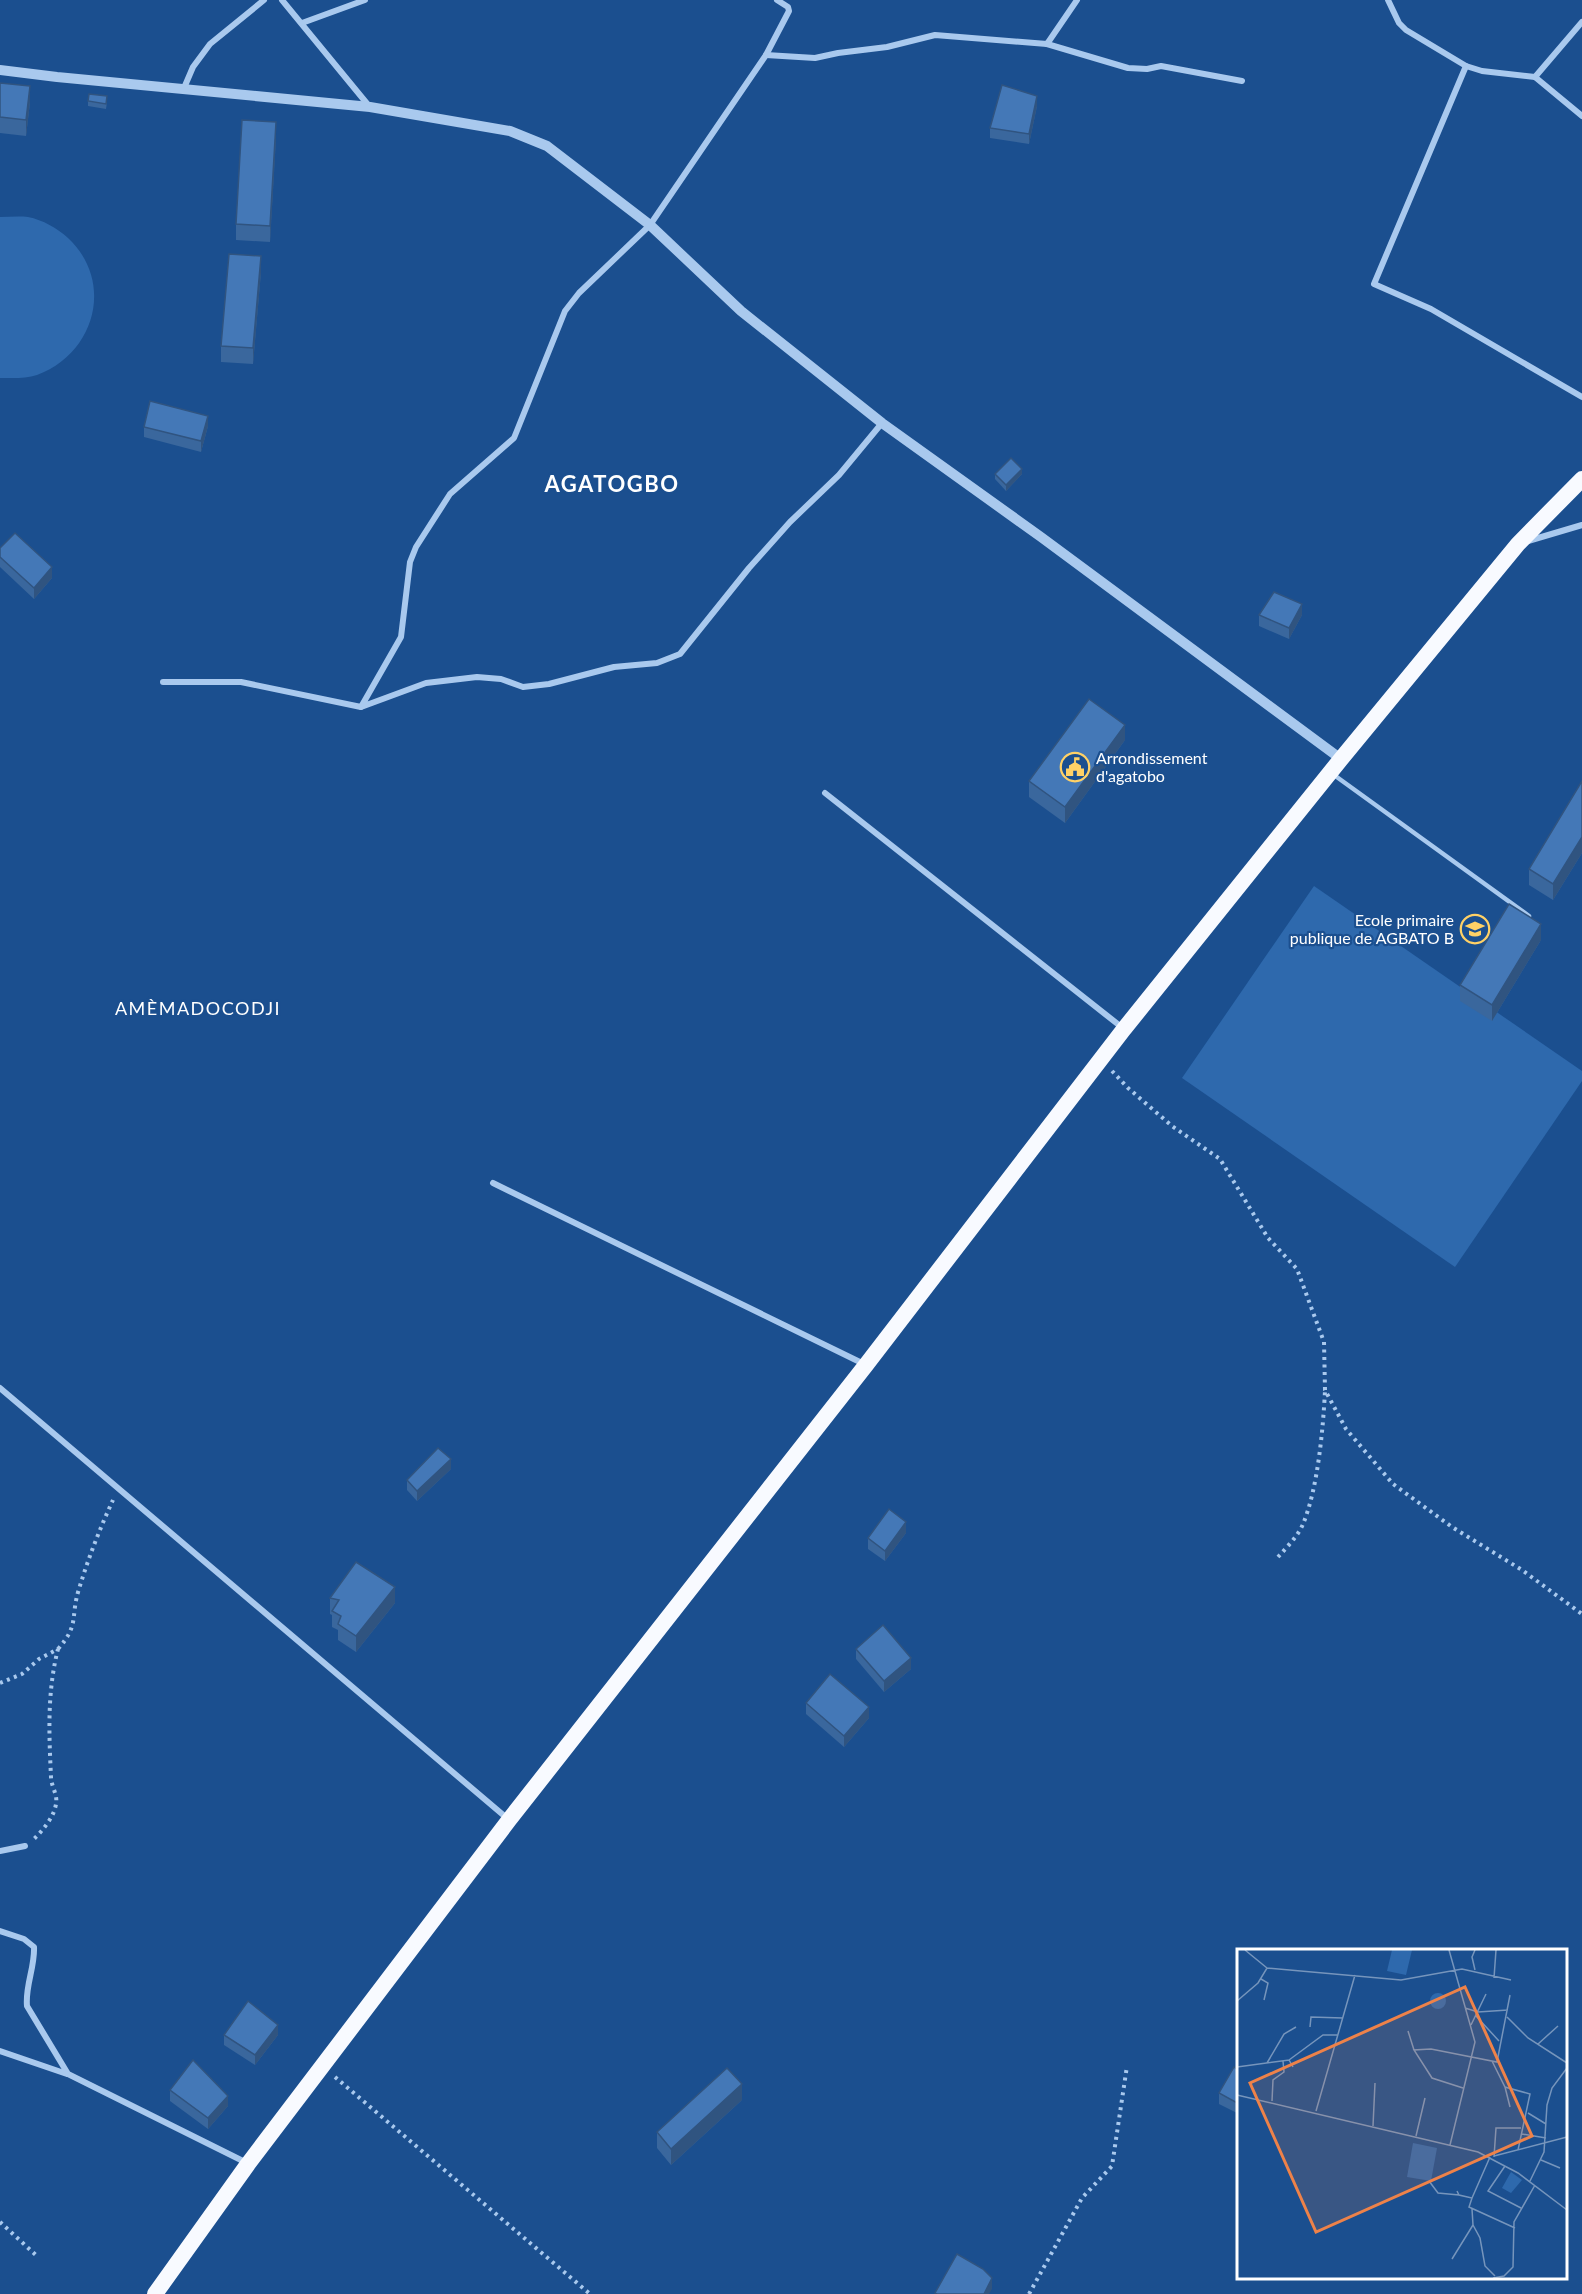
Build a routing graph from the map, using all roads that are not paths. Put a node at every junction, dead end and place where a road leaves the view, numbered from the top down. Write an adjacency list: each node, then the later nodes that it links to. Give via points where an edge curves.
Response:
1 (264, 0): 15 (street, via 210,44)
2 (282, 0): 8 (street)
3 (365, 0): 8 (street)
4 (777, 0): 10 (street, via 789,11)
5 (1077, 0): 9 (street)
6 (1388, 0): 11 (street, via 1406,30)
7 (1582, 22): 13 (street)
8 (302, 23): 16 (street)
9 (1047, 44): 10 (street, via 935,35 886,48 815,58); 14 (street, via 1128,68 1161,66)
10 (766, 55): 18 (street)
11 (1466, 66): 13 (street); 19 (street, via 1374,284 1431,309)
12 (0, 70): 15 (street)
13 (1534, 77): 17 (street)
14 (1242, 81)
15 (184, 88): 16 (street)
16 (370, 107): 18 (street, via 523,135 547,146)
17 (1582, 116)
18 (650, 225): 20 (street, via 741,310); 25 (street, via 565,311 514,438 450,494 416,547 410,562 401,637)
19 (1582, 397)
20 (882, 423): 25 (street, via 839,475 749,568 680,654 657,663 614,667 541,685 523,687 501,679 477,677 426,684); 26 (street)
21 (1582, 479): 23 (highway)
22 (1582, 525): 23 (street)
23 (1518, 544): 26 (highway)
24 (163, 682): 25 (street, via 248,682)
25 (361, 706)
26 (1341, 759): 27 (highway)
27 (1331, 773): 29 (lane); 30 (highway)
28 (825, 793): 30 (street)
29 (1529, 916)
30 (1124, 1029): 32 (highway)
31 (493, 1183): 32 (street)
32 (866, 1365): 34 (highway)
33 (0, 1388): 34 (street)
34 (509, 1820): 40 (highway)
35 (25, 1846): 36 (street)
36 (0, 1851)
37 (0, 1930): 39 (street, via 34,1947 27,2006)
38 (0, 2051): 39 (street)
39 (68, 2074): 40 (street)
40 (248, 2164): 41 (highway)
41 (155, 2294)

